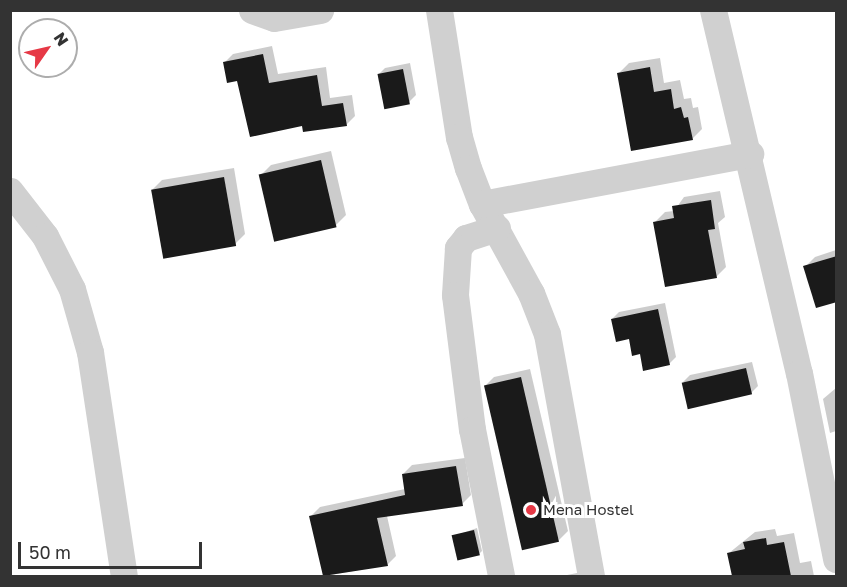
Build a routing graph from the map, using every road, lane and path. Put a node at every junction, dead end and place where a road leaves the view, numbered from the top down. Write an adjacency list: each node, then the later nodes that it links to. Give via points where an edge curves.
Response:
1 (252, 10): 2 (street, via 274,18)
2 (320, 10)
3 (439, 10): 7 (street, via 459,137)
4 (713, 10): 5 (street)
5 (750, 154): 7 (street); 9 (street)
6 (10, 191): 10 (street, via 45,236 72,289 90,352)
7 (482, 204): 8 (street)
8 (497, 228): 11 (street, via 466,238 458,248 455,295 472,429); 12 (street, via 531,293 547,334)
9 (837, 559)
10 (124, 576)
11 (501, 576)
12 (591, 576)

